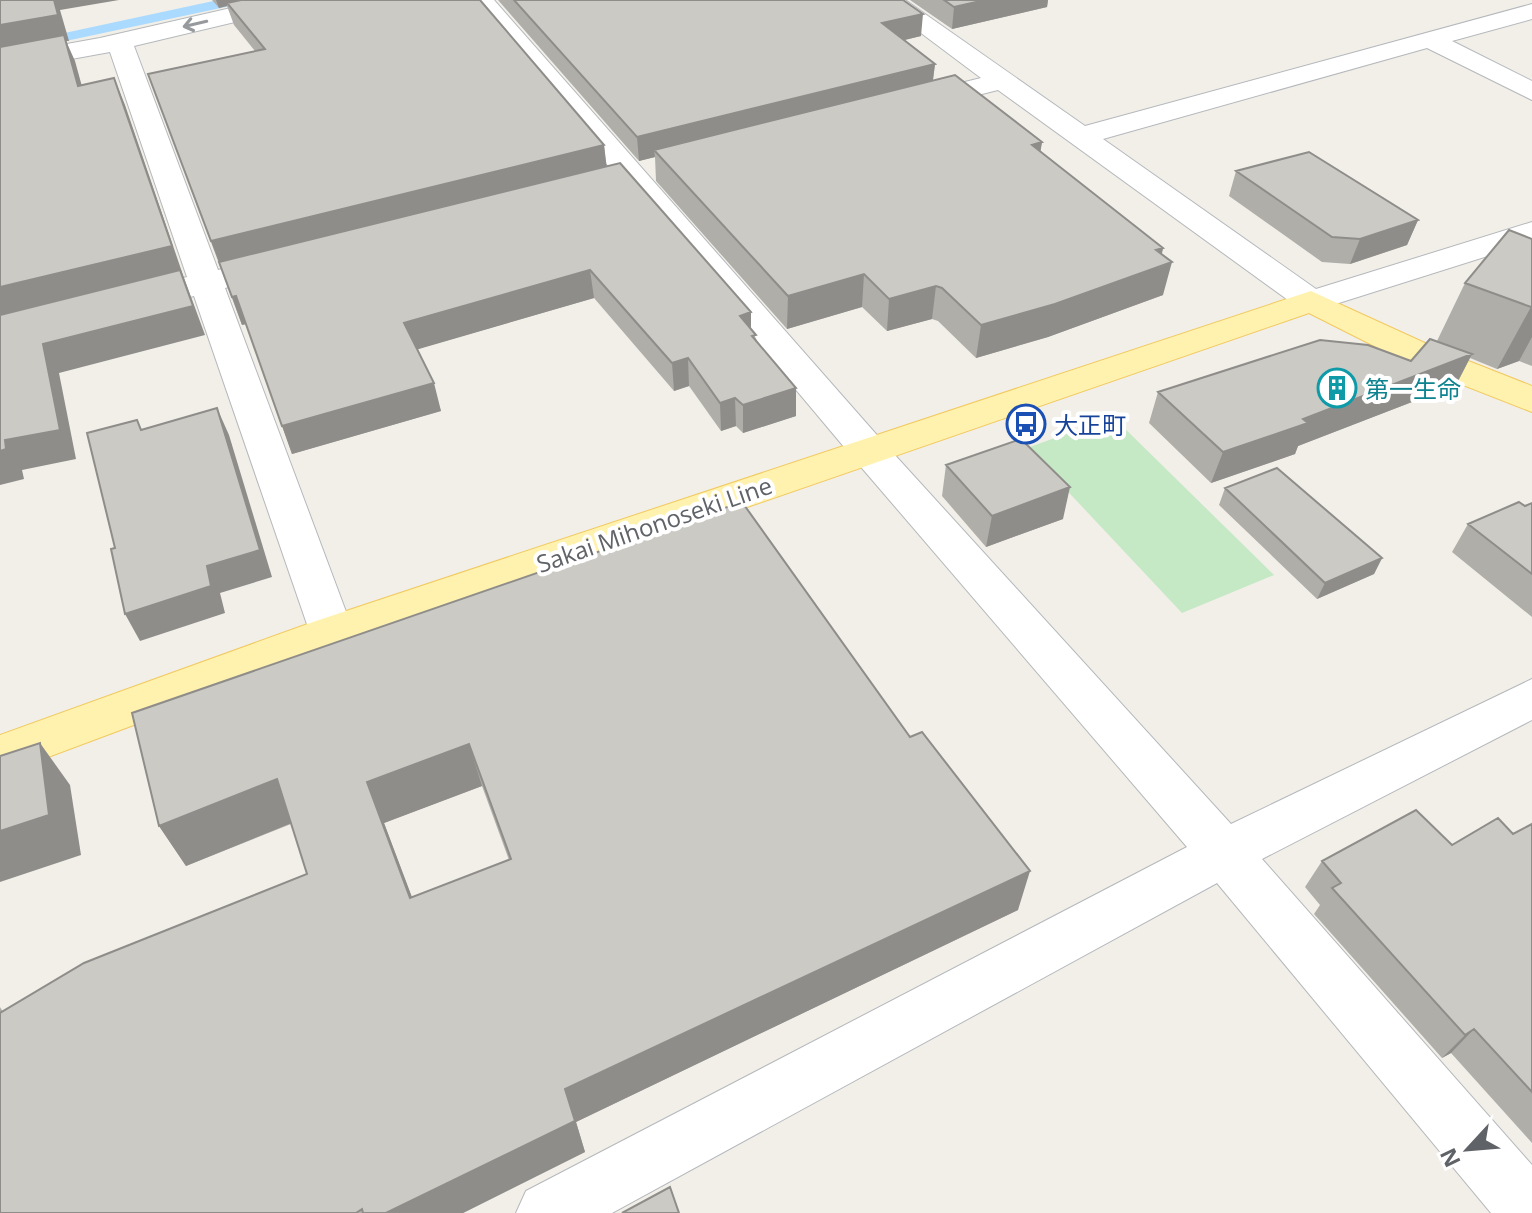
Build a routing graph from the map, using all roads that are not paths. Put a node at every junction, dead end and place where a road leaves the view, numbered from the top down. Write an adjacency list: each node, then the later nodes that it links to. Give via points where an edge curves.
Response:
1 (298, 0): 7 (street, one-way to 7)
2 (481, 0): 20 (street)
3 (891, 0): 10 (street)
4 (1532, 11): 6 (street)
5 (53, 27): 8 (street)
6 (1428, 39): 11 (street); 13 (street)
7 (119, 41): 8 (street); 16 (street)
8 (61, 53): 9 (street)
9 (0, 64)
10 (1003, 81): 12 (street); 13 (street)
11 (1532, 92)
12 (880, 112)
13 (1083, 136): 17 (street)
14 (1532, 232): 17 (street)
15 (313, 256): 16 (street)
16 (206, 283): 18 (street); 21 (street)
17 (1311, 301): 19 (main road, via 1425,357); 20 (main road, Sakai Mihonoseki Line)
18 (103, 308)
19 (1532, 400)
20 (869, 451): 21 (main road, Sakai Mihonoseki Line); 24 (street)
21 (332, 633): 23 (main road, Sakai Mihonoseki Line)
22 (1532, 698): 24 (street)
23 (0, 755)
24 (1224, 853): 25 (street); 26 (street)
25 (548, 1213)
26 (1532, 1213)

